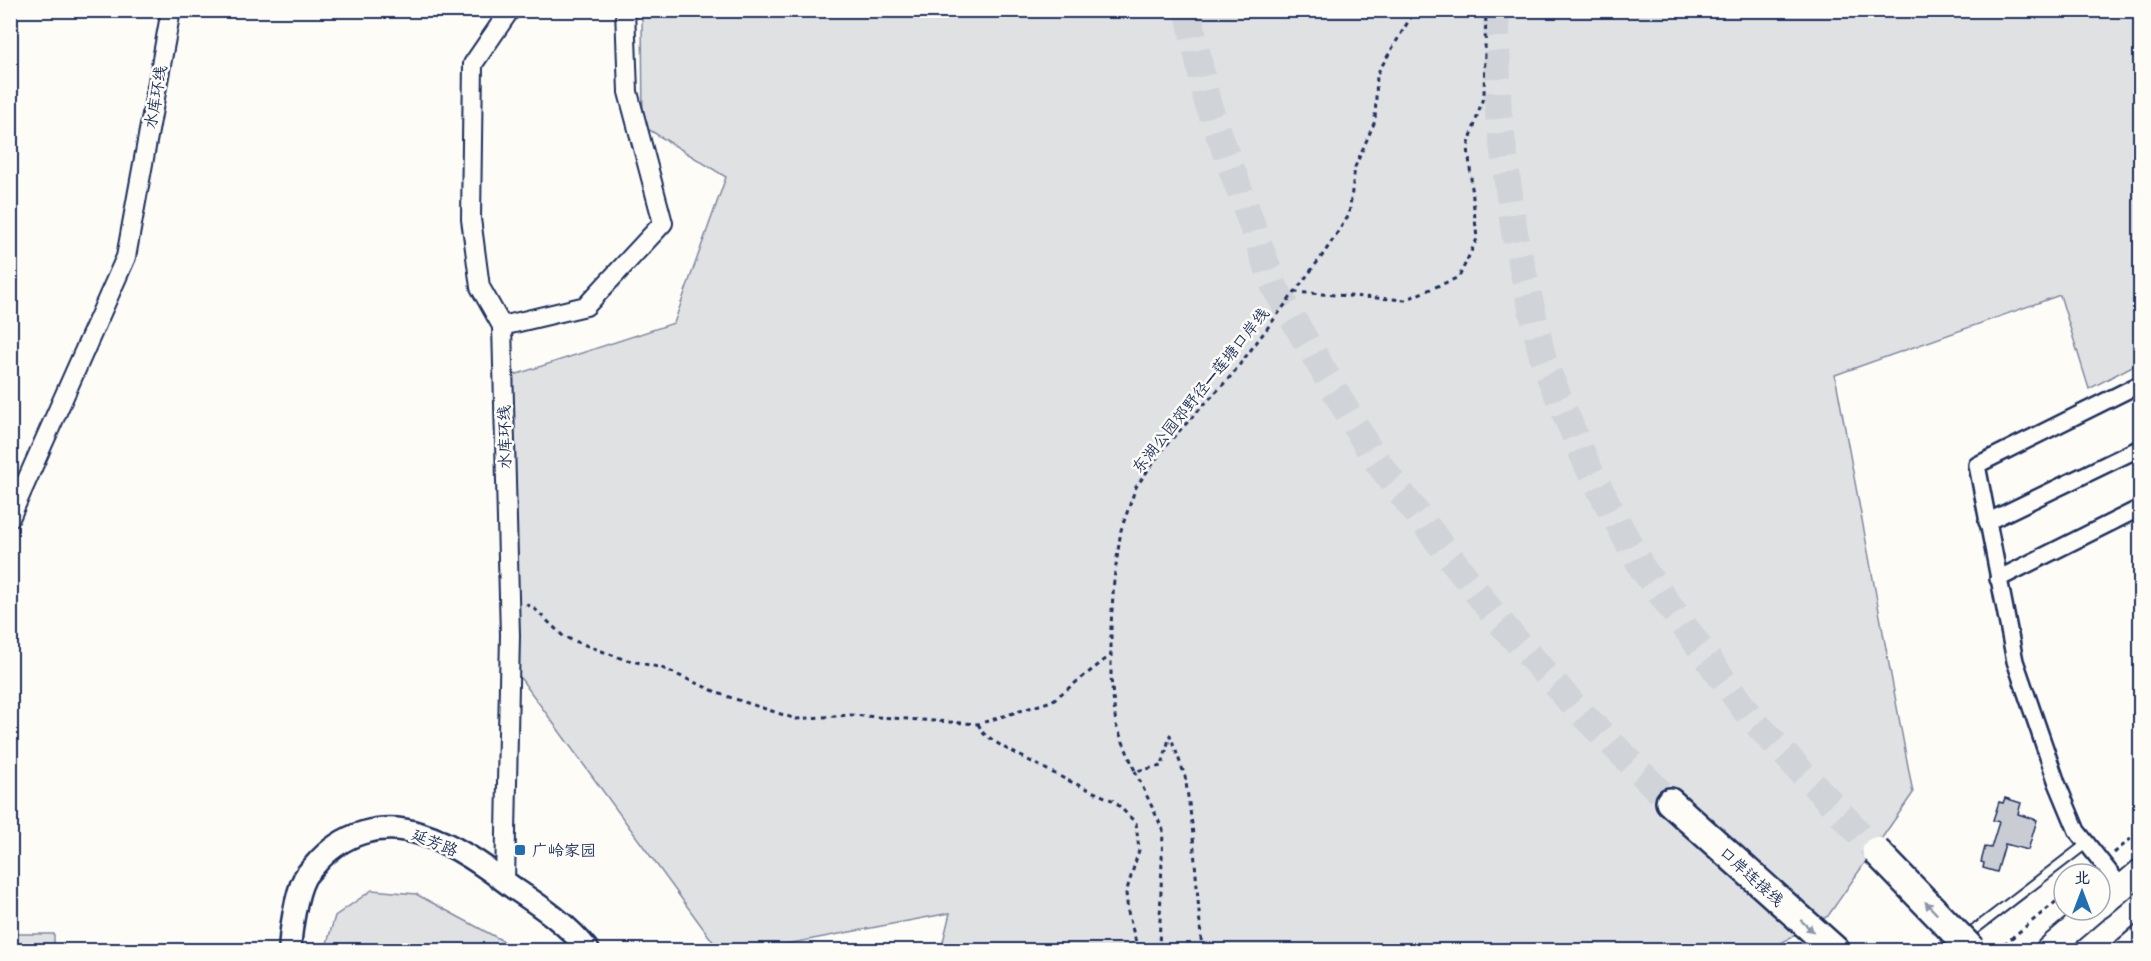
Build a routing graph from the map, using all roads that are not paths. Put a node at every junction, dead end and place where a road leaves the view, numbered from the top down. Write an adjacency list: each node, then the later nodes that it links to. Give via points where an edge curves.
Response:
1 (171, 10): 8 (street, 水库环线, via 126,257)
2 (510, 10): 4 (street, 水库环线, via 473,64 471,219 480,287)
3 (625, 10): 4 (street, via 628,92 663,223 586,306)
4 (502, 326): 15 (street, 水库环线, via 508,595)
5 (2140, 384): 9 (street, via 1977,465)
6 (2140, 448): 9 (street)
7 (2140, 508): 10 (street)
8 (10, 518)
9 (1987, 522): 10 (street)
10 (1998, 579): 12 (street, via 2015,661 2057,783)
11 (1670, 802): 22 (highway, 口岸连接线, one-way to 22)
12 (2086, 844): 16 (street); 23 (lane)
13 (1876, 851): 24 (highway, one-way to 13, bridge)
14 (2140, 872): 16 (highway)
15 (505, 882): 20 (main road, 延芳路, via 453,848 422,834 393,828 356,834 328,850 304,879); 21 (main road, 延芳路, via 556,917)
16 (2122, 888): 17 (highway)
17 (2112, 896)
18 (2081, 922): 25 (highway)
19 (2140, 938): 26 (highway)
20 (290, 951)
21 (588, 951)
22 (1834, 951)
23 (1948, 951)
24 (1972, 951)
25 (2048, 951)
26 (2126, 951)

